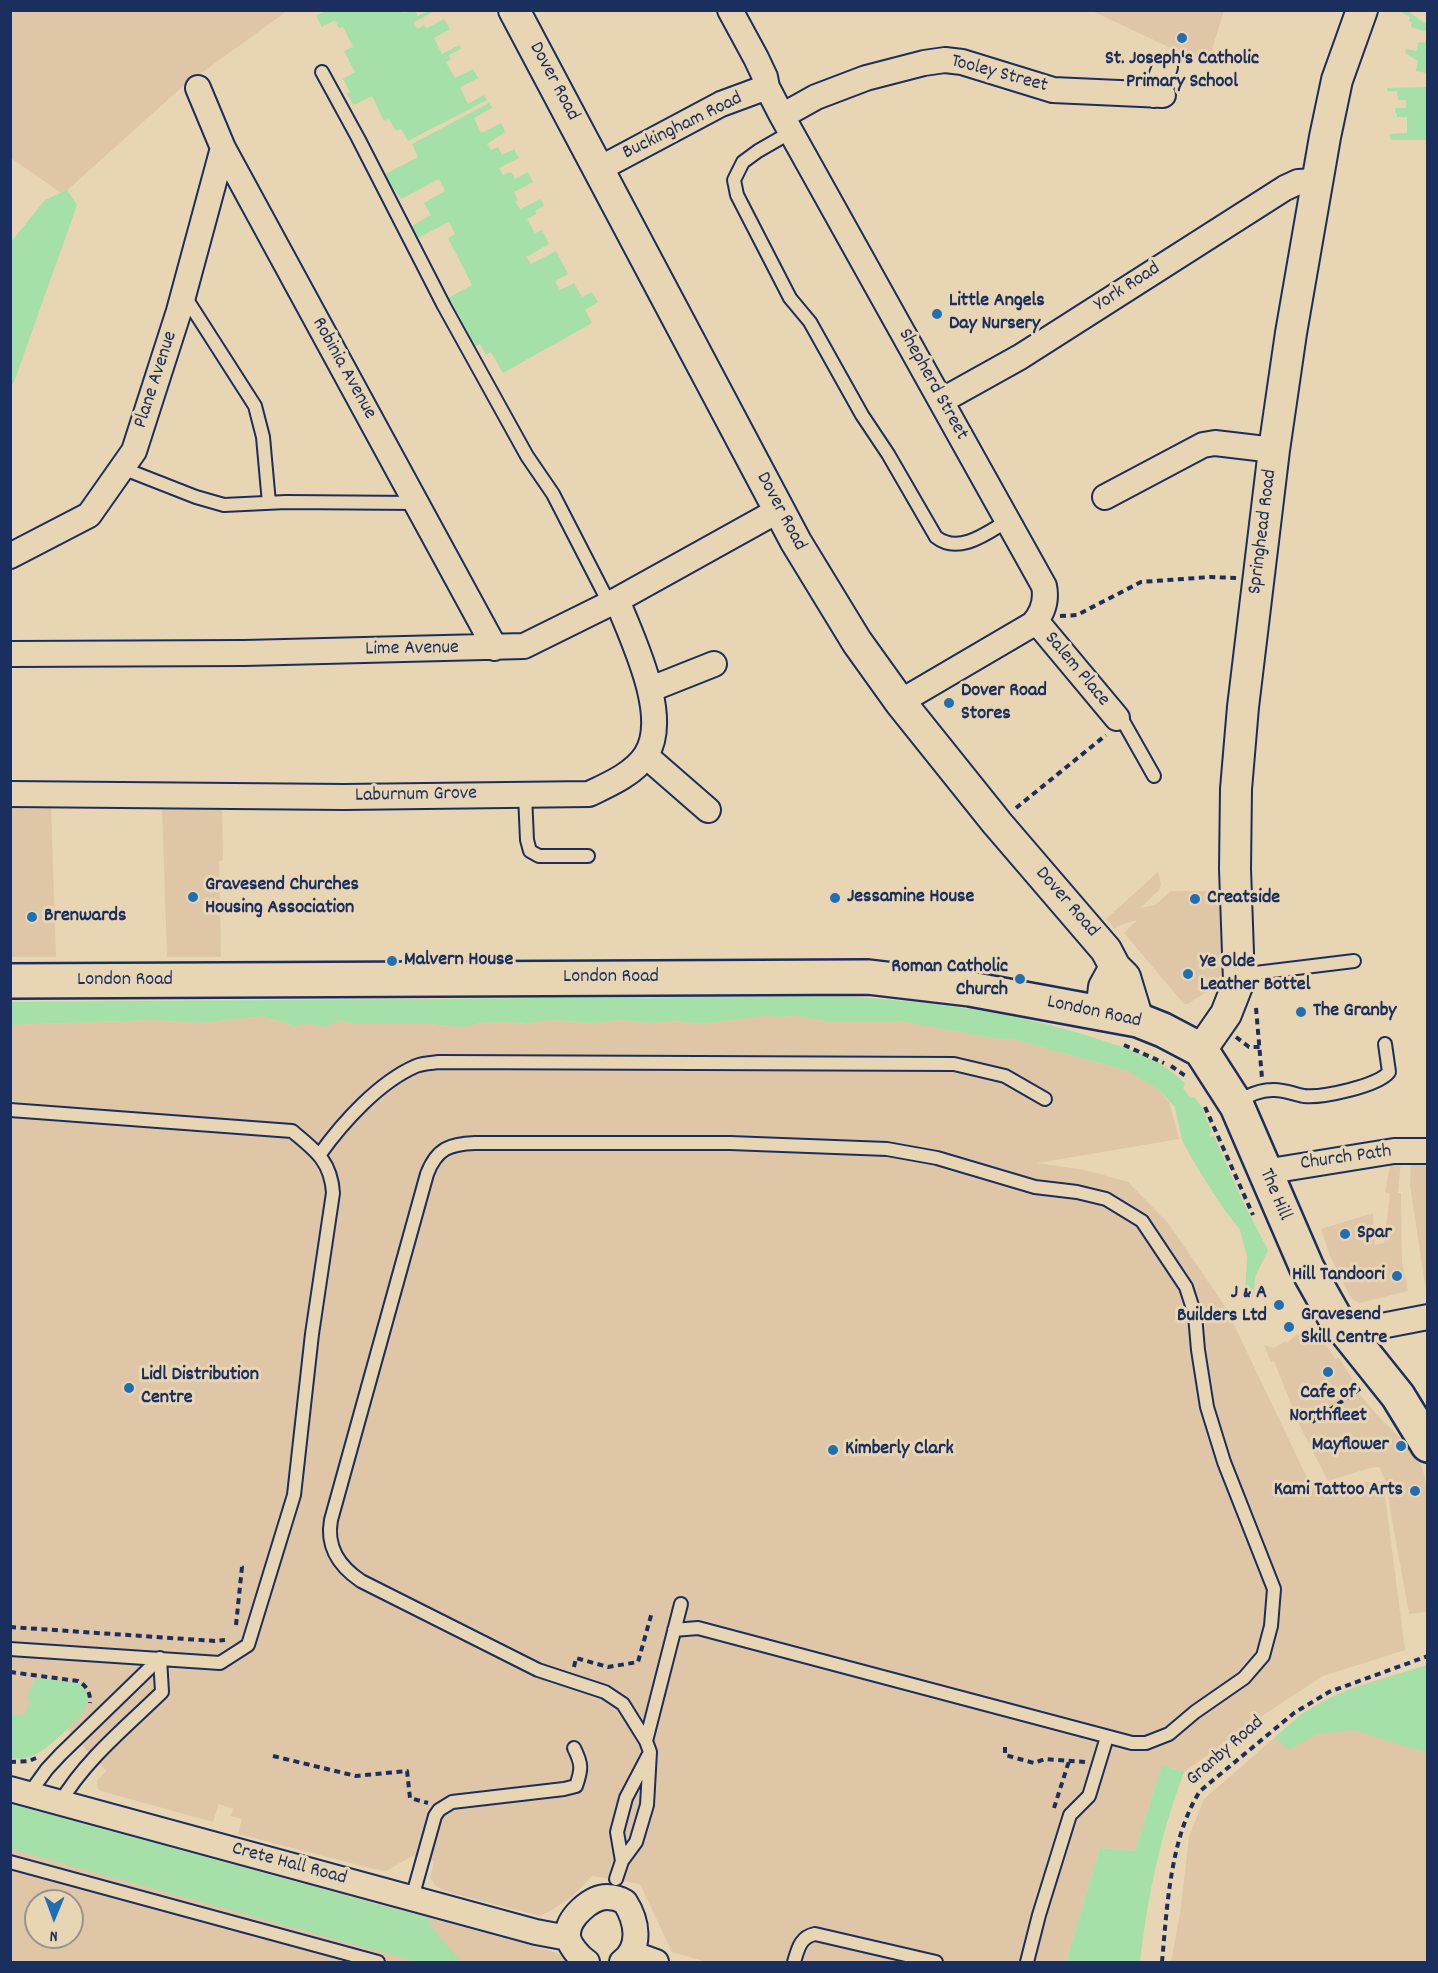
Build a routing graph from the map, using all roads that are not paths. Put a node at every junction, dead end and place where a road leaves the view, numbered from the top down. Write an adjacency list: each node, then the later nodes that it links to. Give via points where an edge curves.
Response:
1 (514, 10): 10 (street, Dover Road)
2 (730, 10): 6 (street, Shepherd Street)
3 (1362, 10): 11 (street, Springhead Road, via 1337,80)
4 (1165, 67): 8 (street, Tooley Street, via 1158,95 1053,90 945,60 887,72 816,97)
5 (322, 72): 22 (lane, via 444,306)
6 (767, 87): 8 (street, Shepherd Street); 10 (street, Buckingham Road, via 711,109)
7 (198, 88): 9 (street, Robinia Avenue)
8 (787, 124): 13 (street, Shepherd Street); 20 (lane, via 746,160 734,184 790,298 810,322 936,537 961,544)
9 (223, 148): 12 (street, Plane Avenue); 18 (street, Robinia Avenue)
10 (599, 169): 19 (street, Dover Road)
11 (1317, 181): 13 (street, York Road, via 1298,182 1285,188 1020,357); 14 (street, Springhead Road)
12 (184, 294): 15 (street, Plane Avenue, via 134,451); 17 (lane, via 255,406 263,437)
13 (941, 401): 20 (street, Shepherd Street)
14 (1274, 450): 16 (street, via 1203,445); 38 (street, Springhead Road, via 1236,789 1234,868)
15 (122, 468): 17 (lane, via 213,503); 21 (street, Plane Avenue, via 89,515)
16 (1105, 497)
17 (269, 503): 18 (lane)
18 (417, 503): 24 (street, Robinia Avenue)
19 (779, 510): 22 (street, Lime Avenue); 28 (street, Dover Road, via 835,609)
20 (1007, 521): 23 (street, Shepherd Street, via 1043,583 1045,601)
21 (10, 556)
22 (613, 602): 24 (street, Lime Avenue, via 524,646); 27 (street)
23 (1037, 619): 28 (street, via 1028,628); 29 (street, Salem Place)
24 (495, 648): 25 (street, Lime Avenue)
25 (10, 654)
26 (714, 664): 27 (street)
27 (651, 689): 30 (street, via 654,733)
28 (900, 702): 37 (street, Dover Road, via 997,823 1100,941)
29 (1117, 718): 31 (lane, via 1123,721)
30 (646, 756): 33 (street, Laburnum Grove, via 621,778 589,794); 34 (street)
31 (1154, 776)
32 (10, 794): 33 (street, Laburnum Grove)
33 (525, 795): 35 (lane, via 526,840 530,851 539,856)
34 (708, 810)
35 (588, 856)
36 (1354, 961): 38 (lane)
37 (1115, 967): 40 (street, via 1104,987); 41 (street, Dover Road, via 1125,977)
38 (1246, 974): 43 (street, Springhead Road, via 1229,1009)
39 (10, 981): 40 (main road, London Road, via 848,977 939,985)
40 (1101, 1013): 41 (main road, London Road)
41 (1138, 1020): 43 (main road, London Road)
42 (1385, 1044): 44 (lane, via 1389,1072 1376,1081 1311,1096 1280,1090)
43 (1200, 1050): 44 (main road, The Hill)
44 (1249, 1096): 49 (main road, The Hill)
45 (1045, 1099): 48 (lane, via 1005,1076 954,1064 439,1062 419,1065 401,1074 357,1109)
46 (10, 1110): 48 (lane, via 292,1131)
47 (1428, 1151): 49 (street, Church Path, via 1394,1151)
48 (320, 1154): 56 (lane, via 330,1172 333,1196 294,1495 248,1645 220,1663)
49 (1264, 1172): 51 (main road, The Hill, via 1307,1268 1334,1316)
50 (1428, 1317): 51 (street, via 1373,1328)
51 (1352, 1338): 52 (main road, The Hill)
52 (1425, 1432)
53 (681, 1604): 54 (lane)
54 (674, 1630): 57 (lane, via 698,1628); 58 (lane)
55 (10, 1649): 56 (lane)
56 (160, 1658): 60 (lane); 61 (lane, via 162,1692 88,1765)
57 (1107, 1737): 58 (lane, via 1146,1743 1169,1734 1244,1677 1263,1656 1271,1626 1274,1589 1206,1407 1195,1315 1186,1287 1142,1221 1106,1199 1035,1187 937,1158 887,1149 730,1143 449,1146 433,1160 424,1182 331,1520 332,1547 342,1565 361,1581 538,1670 618,1698); 72 (lane, via 1088,1798 1070,1815)
58 (648, 1746): 63 (lane, via 626,1798 617,1832); 63 (lane, via 647,1804 636,1842)
59 (574, 1748): 64 (lane, via 581,1762 576,1786 452,1802 439,1809)
60 (20, 1792): 61 (street, Crete Hall Road)
61 (60, 1803): 64 (street, Crete Hall Road)
62 (10, 1862): 67 (lane)
63 (616, 1879): 65 (street, via 600,1898 571,1920); 66 (street, via 636,1929)
64 (412, 1898): 65 (street, Crete Hall Road)
65 (568, 1938): 68 (street)
66 (627, 1958): 69 (street)
67 (378, 1962)
68 (587, 1962)
69 (656, 1962)
70 (794, 1962): 71 (lane, via 798,1945 815,1934)
71 (936, 1962)
72 (1027, 1962)

